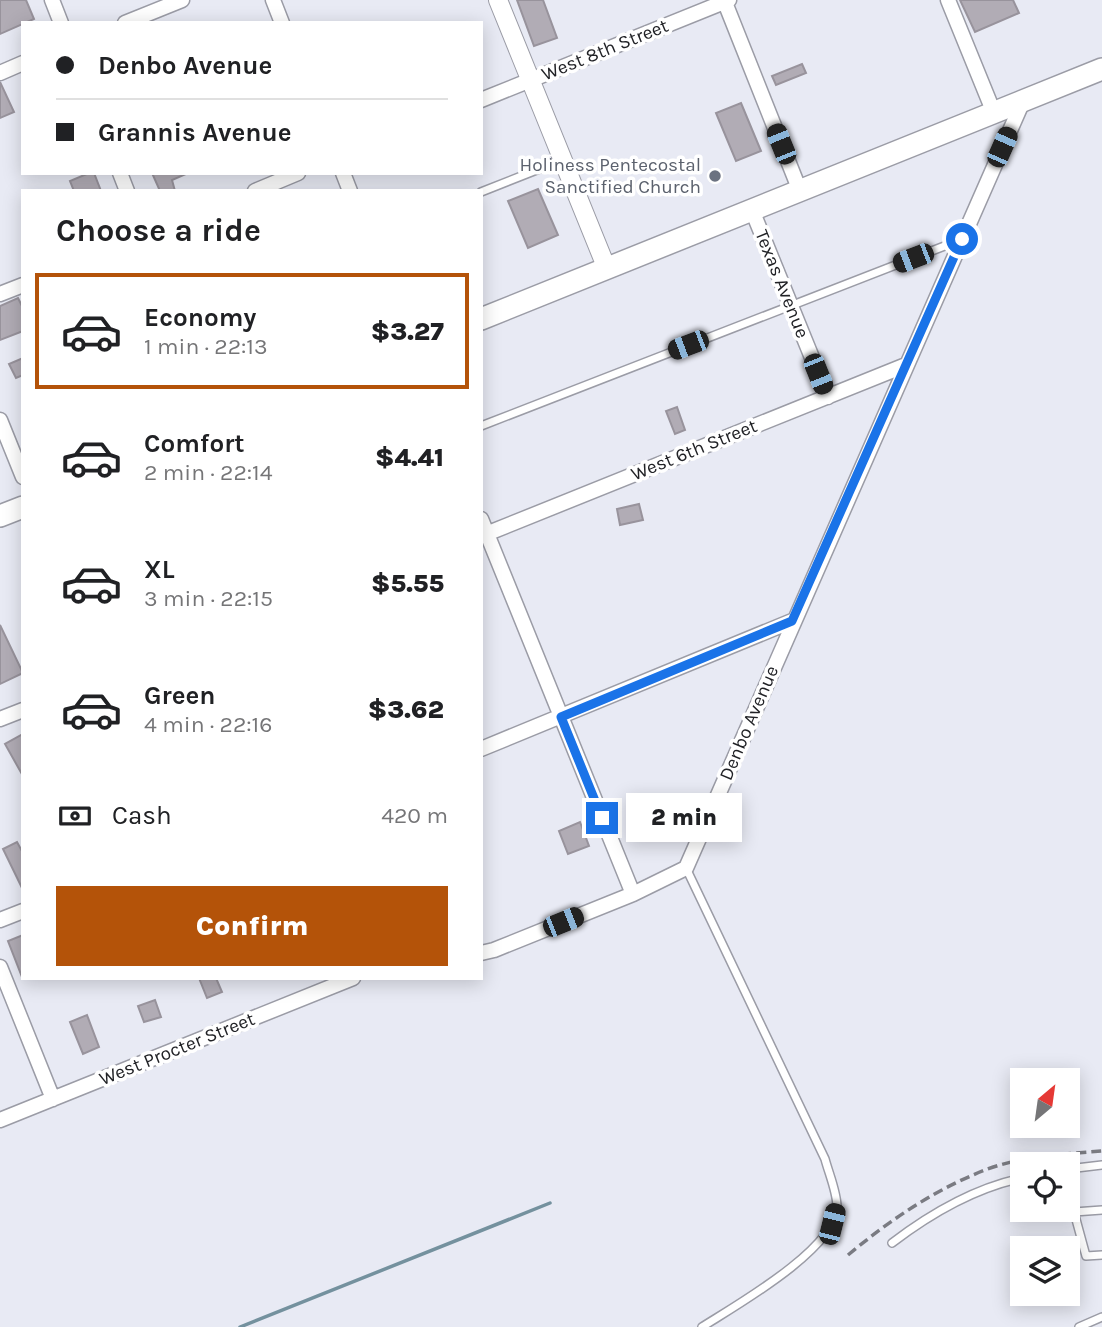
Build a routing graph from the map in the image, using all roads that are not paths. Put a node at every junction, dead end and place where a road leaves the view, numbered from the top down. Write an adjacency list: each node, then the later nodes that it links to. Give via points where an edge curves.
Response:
1 (52, 0): 7 (street)
2 (182, 0): 8 (street)
3 (273, 0): 9 (street)
4 (498, 0): 13 (street)
5 (948, 0): 16 (street)
6 (726, 1): 13 (street, West 8th Street); 21 (street)
7 (60, 21)
8 (130, 21)
9 (281, 21)
10 (21, 65): 12 (street)
11 (1102, 69): 15 (main road)
12 (0, 73)
13 (530, 80): 14 (street, West 8th Street); 17 (street)
14 (483, 99)
15 (1023, 101): 16 (main road); 23 (street, Denbo Avenue)
16 (994, 113): 21 (main road)
17 (562, 160): 20 (lane); 24 (street)
18 (293, 175): 19 (street)
19 (260, 189)
20 (483, 191)
21 (800, 191): 22 (main road)
22 (752, 210): 24 (main road); 27 (street, Texas Avenue)
23 (962, 239): 27 (lane); 29 (street, Denbo Avenue)
24 (607, 269): 28 (main road)
25 (21, 286): 26 (street)
26 (0, 294)
27 (791, 305): 30 (street, Texas Avenue); 32 (lane)
28 (483, 318)
29 (906, 365): 30 (street, West 6th Street); 37 (street, Denbo Avenue)
30 (828, 397): 36 (street, West 6th Street)
31 (0, 420): 33 (street)
32 (483, 425)
33 (21, 472)
34 (21, 508): 35 (main road)
35 (0, 516)
36 (484, 534): 39 (street)
37 (792, 621): 39 (street); 42 (street, Denbo Avenue)
38 (21, 711): 40 (street)
39 (561, 717): 41 (street); 43 (street)
40 (0, 719)
41 (483, 748)
42 (686, 868): 43 (street); 58 (lane, via 825,1159 837,1206 832,1224 807,1253 762,1289)
43 (633, 894): 46 (street)
44 (21, 912): 45 (street)
45 (0, 920)
46 (483, 953)
47 (0, 967): 49 (street)
48 (348, 980): 49 (street, West Procter Street)
49 (53, 1099): 50 (street, West Procter Street)
50 (0, 1120)
51 (1102, 1165): 52 (lane)
52 (1080, 1168)
53 (1010, 1180): 55 (lane, via 923,1219)
54 (1102, 1210): 56 (lane, via 1074,1212 1086,1256)
55 (892, 1243)
56 (1102, 1255)
57 (1102, 1317): 59 (lane)
58 (702, 1327)
59 (1079, 1327)

